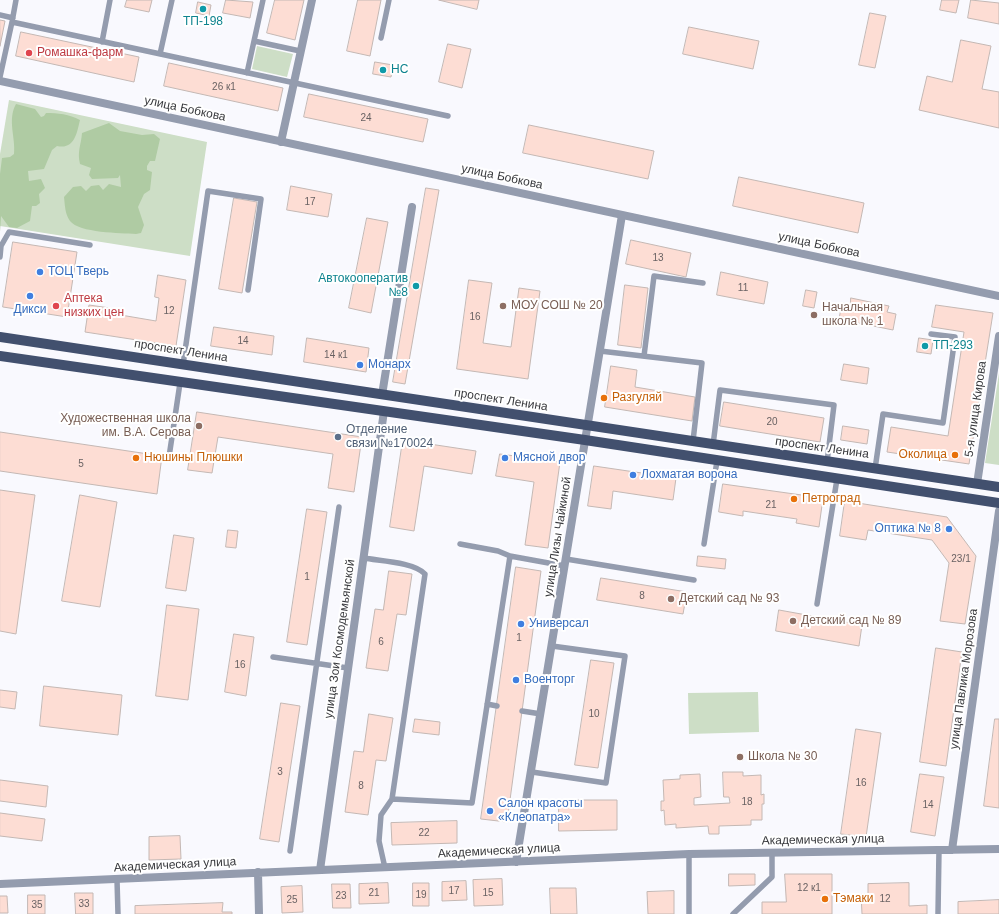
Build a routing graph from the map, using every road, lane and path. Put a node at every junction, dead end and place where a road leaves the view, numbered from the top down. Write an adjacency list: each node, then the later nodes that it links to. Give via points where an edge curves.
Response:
1 (16, 0): 8 (lane)
2 (110, 0): 11 (lane)
3 (172, 0): 13 (lane)
4 (263, 0): 10 (lane)
5 (312, 0): 12 (street)
6 (389, 0): 9 (lane)
7 (0, 15): 8 (lane)
8 (12, 20): 11 (lane); 15 (lane)
9 (381, 38)
10 (254, 41): 12 (lane); 14 (lane)
11 (102, 42): 13 (lane)
12 (300, 51): 17 (street)
13 (160, 54): 14 (lane)
14 (247, 73): 17 (lane)
15 (0, 77)
16 (0, 82): 19 (street, улица Бобкова)
17 (294, 83): 18 (lane); 19 (street)
18 (448, 116)
19 (281, 142): 21 (street, улица Бобкова)
20 (412, 207): 35 (street)
21 (622, 215): 26 (street, улица Бобкова); 30 (street, улица Лизы Чайкиной)
22 (90, 245): 23 (lane, via 9,232 1,246)
23 (0, 257)
24 (703, 283): 32 (lane, via 654,276)
25 (248, 290): 33 (lane, via 261,199 208,191)
26 (999, 296)
27 (931, 334): 45 (lane, via 955,337 943,423 883,414)
28 (999, 336): 47 (street, 5-я улица Кирова)
29 (0, 337): 33 (main road, проспект Ленина)
30 (600, 350): 32 (lane); 38 (street, улица Лизы Чайкиной)
31 (0, 356): 34 (main road)
32 (644, 356): 40 (lane, via 702,363)
33 (183, 365): 35 (main road, проспект Ленина)
34 (180, 383): 37 (main road); 42 (lane)
35 (382, 395): 36 (main road, проспект Ленина)
36 (396, 397): 37 (main road, via 388,401); 38 (main road, проспект Ленина)
37 (384, 411): 39 (main road); 56 (street, улица Зои Космодемьянской)
38 (588, 426): 39 (street, улица Лизы Чайкиной); 40 (main road, проспект Ленина)
39 (586, 440): 43 (main road); 57 (street, улица Лизы Чайкиной)
40 (692, 442): 41 (main road, проспект Ленина)
41 (713, 445): 44 (main road, проспект Ленина); 44 (lane, via 720,390 834,405)
42 (169, 457)
43 (717, 461): 46 (main road); 54 (lane)
44 (827, 462): 45 (main road, проспект Ленина)
45 (875, 469): 47 (main road, проспект Ленина)
46 (837, 478): 49 (main road); 59 (lane)
47 (977, 484): 48 (main road, проспект Ленина); 49 (main road, via 974,492)
48 (999, 487)
49 (962, 497): 50 (main road)
50 (999, 503)
51 (339, 507): 62 (lane)
52 (999, 511): 72 (street, улица Павлика Морозова)
53 (460, 544): 55 (lane, via 498,551)
54 (704, 544)
55 (510, 556): 57 (lane); 64 (lane)
56 (364, 558): 63 (street, улица Зои Космодемьянской); 69 (lane, via 410,566 421,569 425,574)
57 (566, 563): 58 (lane); 60 (street, улица Лизы Чайкиной)
58 (694, 580)
59 (817, 604)
60 (552, 646): 67 (street, улица Лизы Чайкиной); 68 (lane, via 625,656 606,783)
61 (273, 657): 62 (lane)
62 (317, 664): 63 (lane); 73 (lane)
63 (348, 668): 78 (street, улица Зои Космодемьянской)
64 (487, 704): 65 (lane); 69 (lane, via 472,803)
65 (497, 706)
66 (522, 711): 67 (lane)
67 (541, 714): 68 (street, улица Лизы Чайкиной)
68 (532, 772): 76 (street, улица Лизы Чайкиной)
69 (392, 799): 77 (lane, via 381,815 379,841)
70 (999, 849): 72 (street, Академическая улица)
71 (939, 850): 72 (street, Академическая улица); 74 (street, Академическая улица); 86 (lane)
72 (952, 850)
73 (290, 851)
74 (772, 853): 75 (street, Академическая улица); 85 (lane, via 772,877)
75 (689, 854): 76 (street, Академическая улица); 84 (lane)
76 (516, 862): 77 (street, Академическая улица)
77 (385, 868): 78 (street, Академическая улица)
78 (320, 870): 79 (street, Академическая улица)
79 (258, 872): 80 (street, Академическая улица); 83 (street)
80 (117, 880): 81 (street, Академическая улица); 82 (lane)
81 (0, 884)
82 (118, 914)
83 (259, 914)
84 (689, 914)
85 (733, 914)
86 (938, 914)

